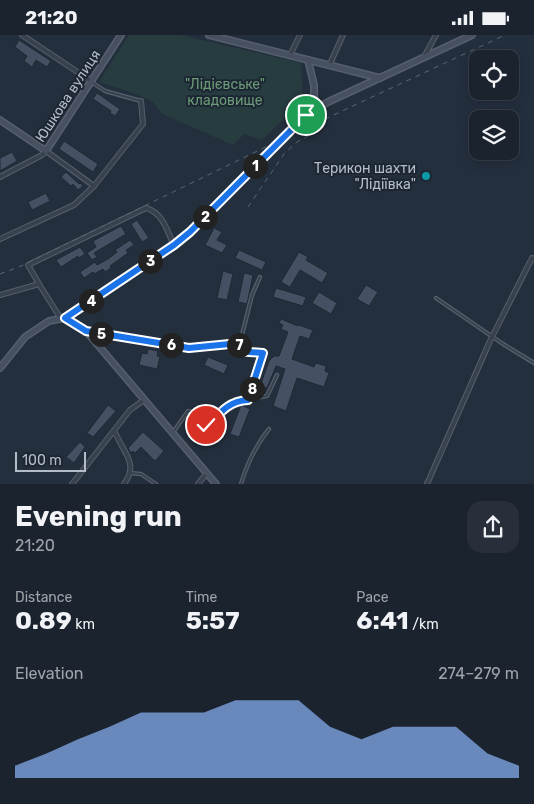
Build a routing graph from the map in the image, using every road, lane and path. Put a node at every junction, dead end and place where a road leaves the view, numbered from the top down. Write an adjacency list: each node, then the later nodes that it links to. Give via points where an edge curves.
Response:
1 (22, 35): 14 (street)
2 (121, 35): 14 (main road, Юшкова вулиця)
3 (209, 35): 8 (main road)
4 (300, 35): 9 (street)
5 (343, 35): 12 (street)
6 (436, 35): 10 (street)
7 (472, 35): 10 (main road)
8 (220, 36): 9 (main road)
9 (290, 55): 11 (main road)
10 (423, 58): 13 (main road)
11 (308, 60): 12 (main road); 16 (main road, via 314,85)
12 (329, 66): 13 (main road)
13 (380, 78): 16 (main road)
14 (91, 81): 15 (lane, via 105,91); 18 (main road, Юшкова вулиця)
15 (141, 101): 20 (street, via 144,124)
16 (314, 109): 22 (main road)
17 (0, 120): 18 (main road)
18 (46, 151): 19 (street, Юшкова вулиця); 20 (street)
19 (0, 177)
20 (94, 186): 21 (street, via 74,205)
21 (0, 239)
22 (174, 245): 25 (street, via 159,215 155,210 146,208 28,265); 28 (main road)
23 (533, 258): 47 (street, via 490,341)
24 (260, 277): 30 (lane)
25 (39, 284): 26 (street); 28 (street)
26 (0, 295)
27 (436, 298): 31 (lane)
28 (63, 319): 29 (main road); 32 (main road, via 50,321 25,337)
29 (86, 331): 30 (lane, via 189,348); 34 (main road)
30 (240, 343): 35 (lane, via 237,351 263,353)
31 (534, 363)
32 (0, 368)
33 (277, 375): 35 (lane, via 267,396)
34 (144, 399): 37 (street, via 130,410); 38 (main road)
35 (248, 400): 38 (lane, via 233,402 207,427 196,413 188,411)
36 (269, 429): 46 (lane, via 254,452)
37 (114, 431): 39 (street, via 128,457); 41 (street)
38 (172, 433): 40 (main road)
39 (130, 473): 42 (street); 43 (lane, via 141,474)
40 (207, 473): 44 (street); 45 (main road)
41 (72, 484)
42 (124, 484)
43 (156, 484)
44 (198, 484)
45 (216, 484)
46 (241, 484)
47 (427, 484)

